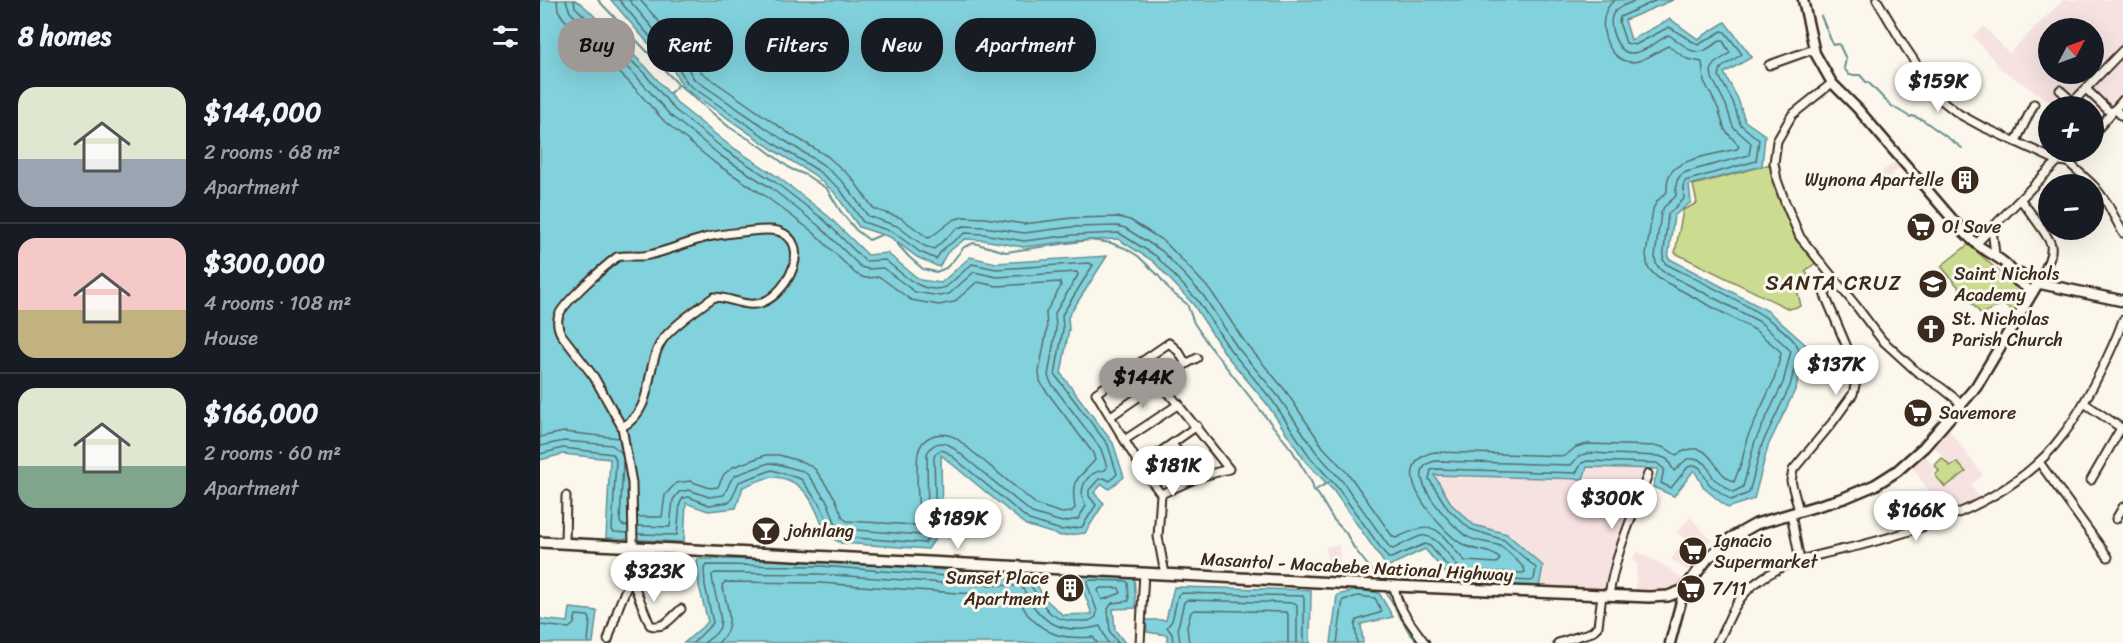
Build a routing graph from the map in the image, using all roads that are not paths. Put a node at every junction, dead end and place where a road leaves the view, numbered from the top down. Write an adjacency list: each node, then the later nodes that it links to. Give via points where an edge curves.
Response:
1 (1803, 0): 3 (street)
2 (1877, 0): 14 (street, via 1940,99 1959,114)
3 (1814, 49): 5 (street); 6 (street)
4 (2123, 50): 7 (street)
5 (1769, 65)
6 (1832, 83): 23 (street); 26 (street, via 1792,115 1777,141 1774,163 1800,237)
7 (2086, 89): 8 (street, via 2073,102); 11 (street)
8 (2060, 90)
9 (2123, 100): 11 (street)
10 (2034, 104): 14 (street)
11 (2113, 111): 12 (street); 13 (street)
12 (2123, 117)
13 (2104, 121)
14 (2016, 141): 15 (street)
15 (2038, 151)
16 (2057, 162): 19 (street)
17 (2068, 162): 18 (street)
18 (2081, 174)
19 (2021, 200): 21 (street); 27 (street, via 2051,246)
20 (2104, 200): 22 (street)
21 (1992, 229): 23 (street); 24 (street)
22 (2123, 233)
23 (1977, 243): 24 (street)
24 (1995, 254): 25 (street)
25 (2015, 274): 27 (street); 28 (street, via 2017,281)
26 (1837, 283): 37 (street, via 1882,340); 52 (street, via 1824,293 1855,366 1856,381 1853,394 1794,470 1791,481)
27 (2038, 283): 28 (main road); 29 (main road)
28 (2033, 292): 37 (main road)
29 (2123, 301)
30 (2123, 320): 31 (street)
31 (2120, 336): 35 (street)
32 (1197, 358): 33 (street)
33 (1186, 364): 34 (street); 38 (street, via 1169,342 1096,393)
34 (1160, 382): 36 (street); 38 (street)
35 (2084, 403): 41 (street); 44 (street, via 2062,437)
36 (1179, 404): 39 (street); 42 (street)
37 (1962, 404): 52 (main road, via 1897,471 1844,498)
38 (1111, 416): 42 (street)
39 (1197, 426): 43 (street); 47 (street, via 1229,469)
40 (622, 427): 40 (street, via 594,377 561,334 557,321 561,310 621,256 655,254 707,237 768,230 783,233 793,243 795,259 788,281 762,303 714,297 664,337 640,412); 56 (street)
41 (2122, 428): 48 (street)
42 (1125, 439): 45 (street)
43 (1172, 444): 45 (street); 47 (street)
44 (2039, 462): 57 (street); 58 (street, via 1993,496 1960,512 1918,529)
45 (1140, 466): 49 (street)
46 (1648, 474): 64 (street, via 1625,531)
47 (1199, 477): 49 (street)
48 (2091, 480)
49 (1161, 494): 60 (street, via 1158,537)
50 (567, 496): 55 (street)
51 (2123, 507): 53 (street)
52 (1795, 512): 58 (street); 63 (main road, via 1756,524 1731,538 1707,559)
53 (2115, 519)
54 (540, 542): 55 (main road, Masantol - Macabebe National Highway)
55 (566, 543): 56 (main road, Masantol - Macabebe National Highway)
56 (638, 547): 59 (main road, Masantol - Macabebe National Highway); 61 (street)
57 (2108, 557)
58 (1800, 561): 71 (street, via 1767,573 1746,592)
59 (1144, 573): 60 (main road, Masantol - Macabebe National Highway); 67 (street)
60 (1165, 574): 62 (main road, Masantol - Macabebe National Highway)
61 (631, 578): 65 (street, via 650,625 666,624); 66 (street)
62 (1392, 586): 64 (main road, Masantol - Macabebe National Highway); 68 (street, via 1401,610)
63 (1684, 590): 64 (main road, Masantol - Macabebe National Highway, via 1668,596); 70 (street)
64 (1606, 595): 69 (street, via 1598,627)
65 (681, 609)
66 (608, 639)
67 (1140, 643)
68 (1425, 643)
69 (1558, 643)
70 (1670, 643)
71 (1718, 643)

